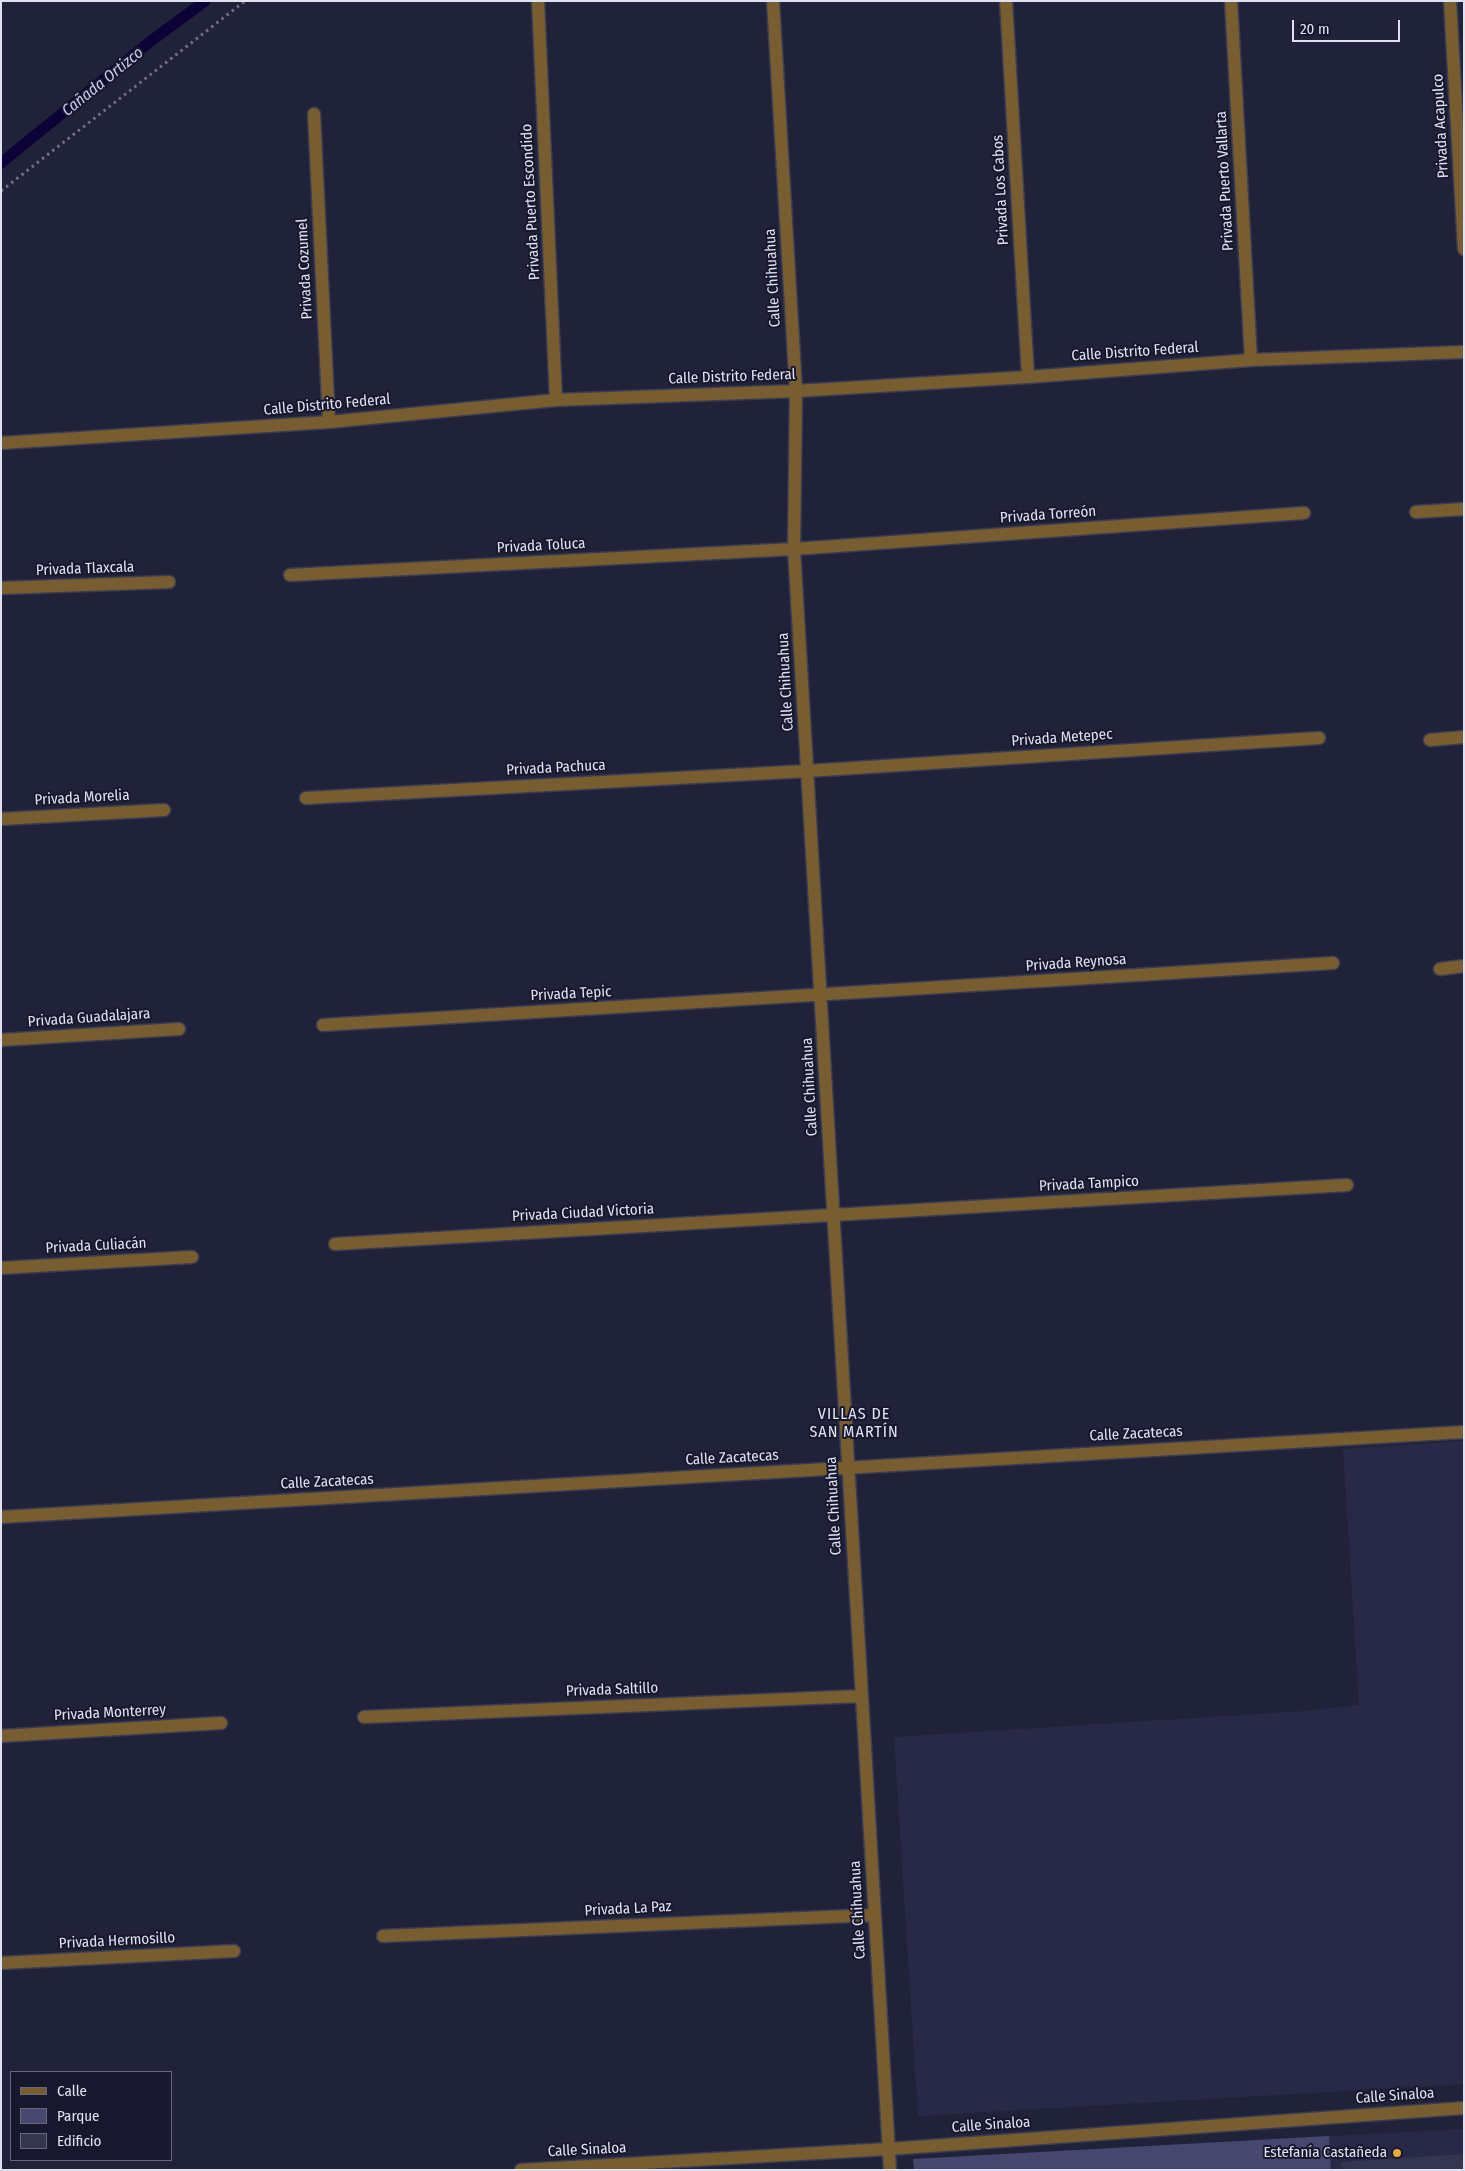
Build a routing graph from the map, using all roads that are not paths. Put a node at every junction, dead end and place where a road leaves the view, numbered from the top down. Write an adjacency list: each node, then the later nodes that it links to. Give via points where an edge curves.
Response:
1 (538, 1): 12 (street, Privada Puerto Escondido)
2 (773, 1): 11 (street, Calle Chihuahua)
3 (1006, 1): 10 (street, Privada Los Cabos)
4 (1231, 1): 9 (street, Privada Puerto Vallarta)
5 (1450, 1): 7 (street, Privada Acapulco)
6 (314, 114): 13 (street, Privada Cozumel)
7 (1464, 249)
8 (1464, 352): 9 (street, Calle Distrito Federal)
9 (1251, 360): 10 (street, Calle Distrito Federal)
10 (1028, 377): 11 (street, Calle Distrito Federal)
11 (796, 391): 12 (street, Calle Distrito Federal); 18 (street, Calle Chihuahua)
12 (556, 400): 13 (street, Calle Distrito Federal)
13 (329, 422): 14 (street, Calle Distrito Federal)
14 (1, 443)
15 (1464, 509): 16 (street)
16 (1416, 512)
17 (1304, 514): 18 (street, Privada Torreón)
18 (794, 549): 19 (street, Privada Toluca); 25 (street, Calle Chihuahua)
19 (290, 575)
20 (169, 582): 21 (street, Privada Tlaxcala)
21 (1, 588)
22 (1464, 737): 24 (street)
23 (1319, 738): 25 (street, Privada Metepec)
24 (1430, 740)
25 (807, 771): 26 (street, Privada Pachuca); 32 (street, Calle Chihuahua)
26 (306, 798)
27 (164, 810): 28 (street, Privada Morelia)
28 (1, 819)
29 (1333, 963): 32 (street, Privada Reynosa)
30 (1464, 966): 31 (street)
31 (1440, 969)
32 (821, 996): 33 (street, Privada Tepic); 37 (street, Calle Chihuahua)
33 (323, 1025)
34 (179, 1029): 35 (street, Privada Guadalajara)
35 (1, 1040)
36 (1346, 1185): 37 (street, Privada Tampico)
37 (833, 1215): 38 (street, Privada Ciudad Victoria); 42 (street, Calle Chihuahua)
38 (335, 1244)
39 (192, 1257): 40 (street, Privada Culiacán)
40 (1, 1268)
41 (1464, 1432): 42 (street, Calle Zacatecas)
42 (848, 1468): 43 (street, Calle Zacatecas); 44 (street, Calle Chihuahua)
43 (1, 1517)
44 (862, 1696): 45 (street, Privada Saltillo); 48 (street, Calle Chihuahua)
45 (364, 1717)
46 (221, 1723): 47 (street, Privada Monterrey)
47 (1, 1736)
48 (874, 1915): 49 (street, Privada La Paz); 53 (street, Calle Chihuahua)
49 (383, 1936)
50 (234, 1951): 51 (street, Privada Hermosillo)
51 (1, 1963)
52 (1464, 2108): 53 (street, Calle Sinaloa)
53 (888, 2149): 54 (street, Calle Sinaloa); 55 (street, Calle Chihuahua)
54 (521, 2170)
55 (890, 2170)

